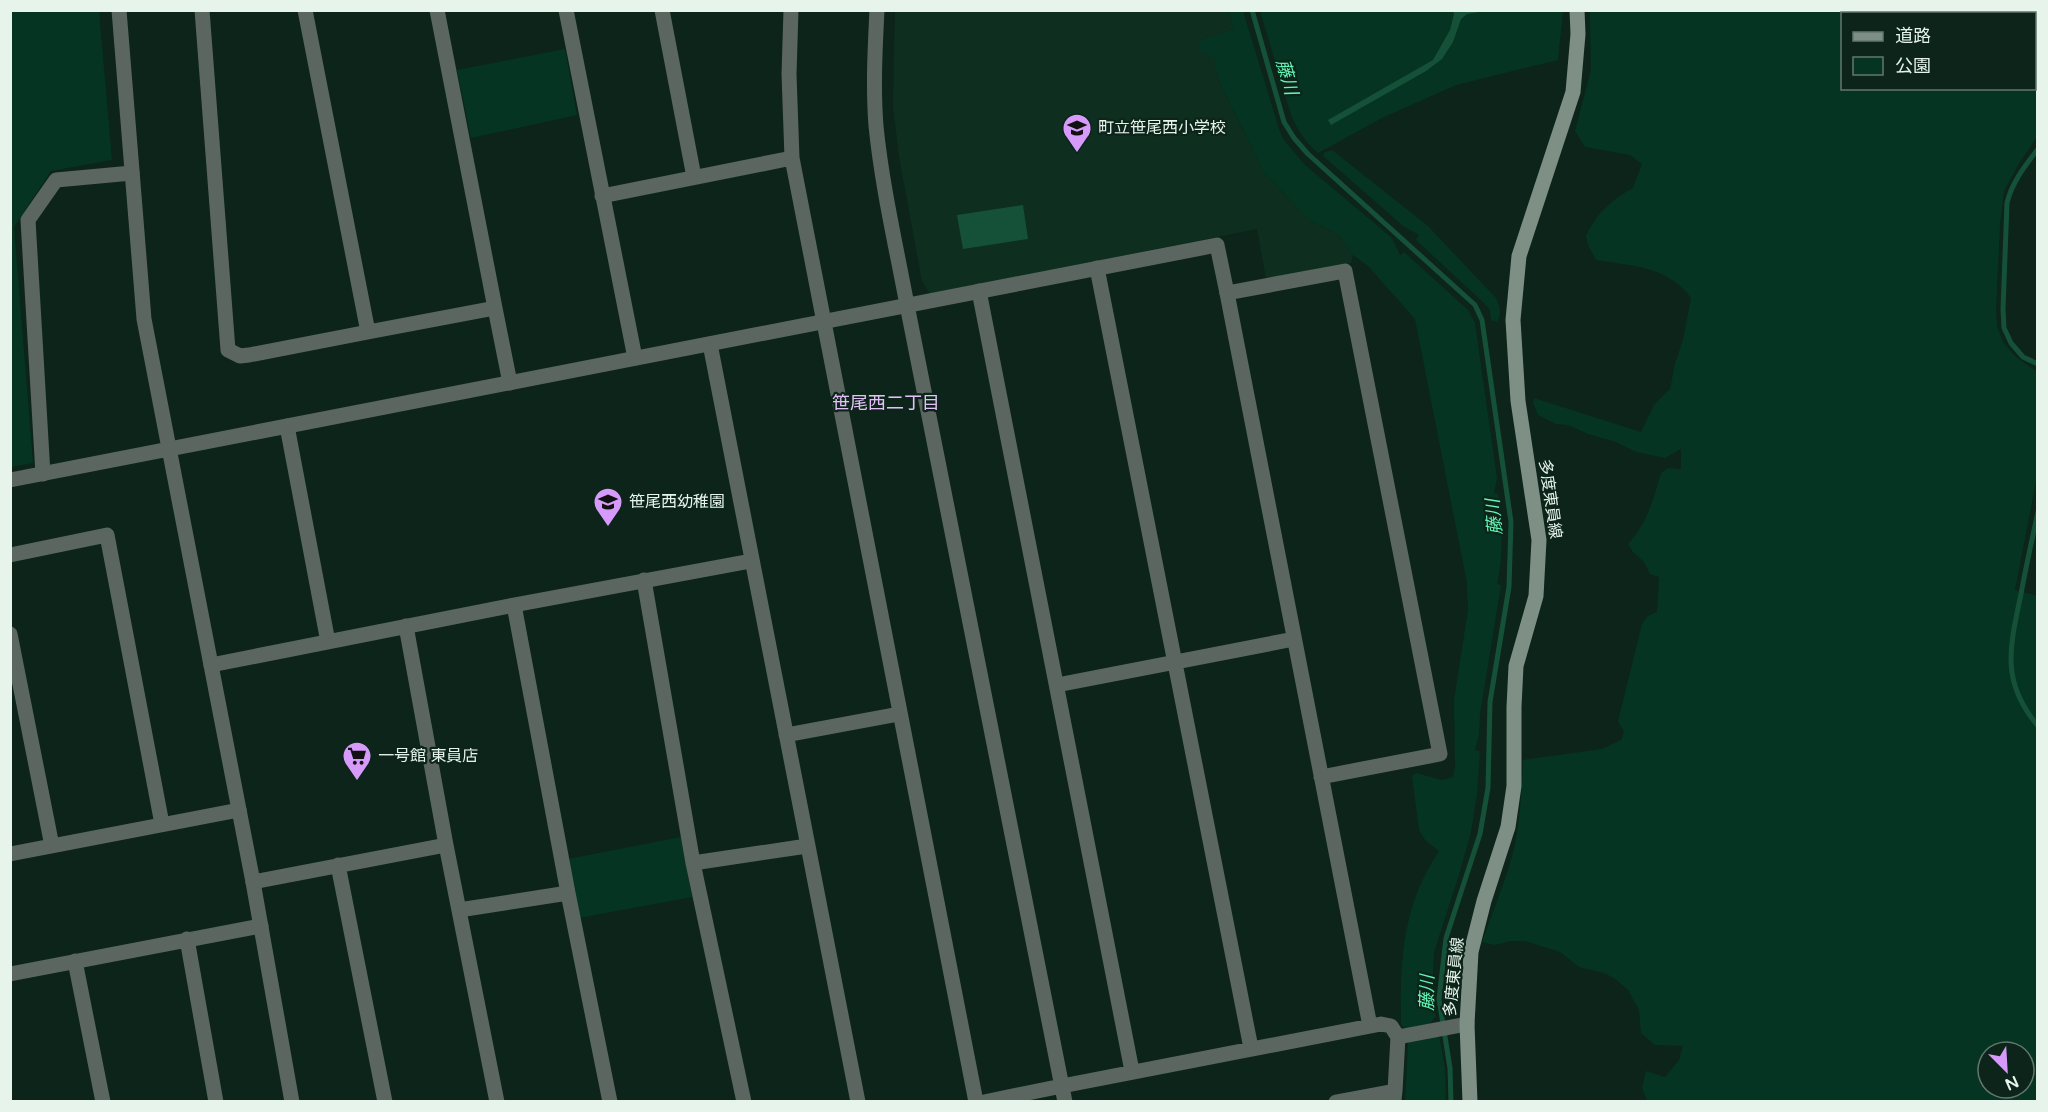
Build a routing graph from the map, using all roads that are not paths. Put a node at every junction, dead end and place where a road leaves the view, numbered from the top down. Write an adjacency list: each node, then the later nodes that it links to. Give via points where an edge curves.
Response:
1 (119, 10): 11 (street)
2 (202, 10): 20 (street, via 228,350 240,356 249,355)
3 (305, 10): 20 (street)
4 (437, 10): 18 (street)
5 (566, 10): 13 (street)
6 (662, 10): 12 (street)
7 (791, 10): 10 (street)
8 (877, 10): 17 (street, via 876,127)
9 (1577, 10): 57 (main road, 多度東員線, via 1573,92 1519,256 1513,320 1518,401 1539,540 1536,596 1516,666 1514,786 1508,827 1471,952)
10 (792, 158): 12 (street); 19 (street)
11 (132, 172): 25 (street, via 144,319); 26 (street, via 56,180 27,220)
12 (694, 177): 13 (street)
13 (602, 196): 22 (street)
14 (1096, 268): 15 (street); 16 (street, via 1217,245); 36 (street)
15 (979, 291): 17 (street); 38 (street)
16 (1227, 293): 34 (street); 41 (street, via 1345,271 1440,754)
17 (907, 305): 19 (street); 62 (street)
18 (495, 308): 20 (street); 23 (street)
19 (824, 322): 21 (street); 39 (street)
20 (368, 332)
21 (710, 344): 22 (street); 29 (street)
22 (635, 358): 23 (street)
23 (510, 383): 24 (street)
24 (287, 426): 25 (street); 35 (street)
25 (168, 448): 26 (street); 37 (street)
26 (43, 474): 27 (street)
27 (10, 480)
28 (10, 555): 43 (street, via 107,535)
29 (751, 561): 30 (street); 40 (street)
30 (644, 580): 31 (street); 48 (street)
31 (514, 605): 32 (street); 51 (street)
32 (406, 626): 35 (street); 44 (street)
33 (10, 634): 45 (street)
34 (1294, 639): 36 (street); 41 (street)
35 (328, 642): 37 (street)
36 (1176, 662): 38 (street); 60 (street)
37 (211, 666): 42 (street)
38 (1057, 686): 61 (street)
39 (899, 714): 40 (street); 72 (street)
40 (786, 735): 46 (street)
41 (1321, 777): 58 (street)
42 (238, 810): 43 (street); 50 (street)
43 (162, 824): 45 (street)
44 (446, 845): 49 (street); 52 (street)
45 (52, 846): 47 (street)
46 (807, 846): 48 (street); 71 (street)
47 (10, 854)
48 (693, 863): 70 (street)
49 (338, 865): 50 (street); 67 (street)
50 (253, 882): 53 (street)
51 (568, 893): 52 (street); 69 (street)
52 (459, 910): 68 (street)
53 (261, 926): 54 (street); 66 (street)
54 (187, 939): 55 (street); 65 (street)
55 (75, 961): 56 (street); 64 (street)
56 (10, 974)
57 (1462, 1025): 59 (street); 76 (main road, 多度東員線)
58 (1370, 1026): 59 (street, via 1391,1026); 60 (street)
59 (1398, 1037): 63 (street)
60 (1251, 1048): 61 (street)
61 (1132, 1071): 62 (street)
62 (1062, 1086): 73 (street); 74 (street)
63 (1394, 1096): 75 (street)
64 (102, 1101)
65 (216, 1101)
66 (292, 1101)
67 (385, 1101)
68 (497, 1101)
69 (610, 1101)
70 (744, 1101)
71 (858, 1101)
72 (976, 1101)
73 (984, 1101)
74 (1065, 1101)
75 (1335, 1101)
76 (1470, 1101)

